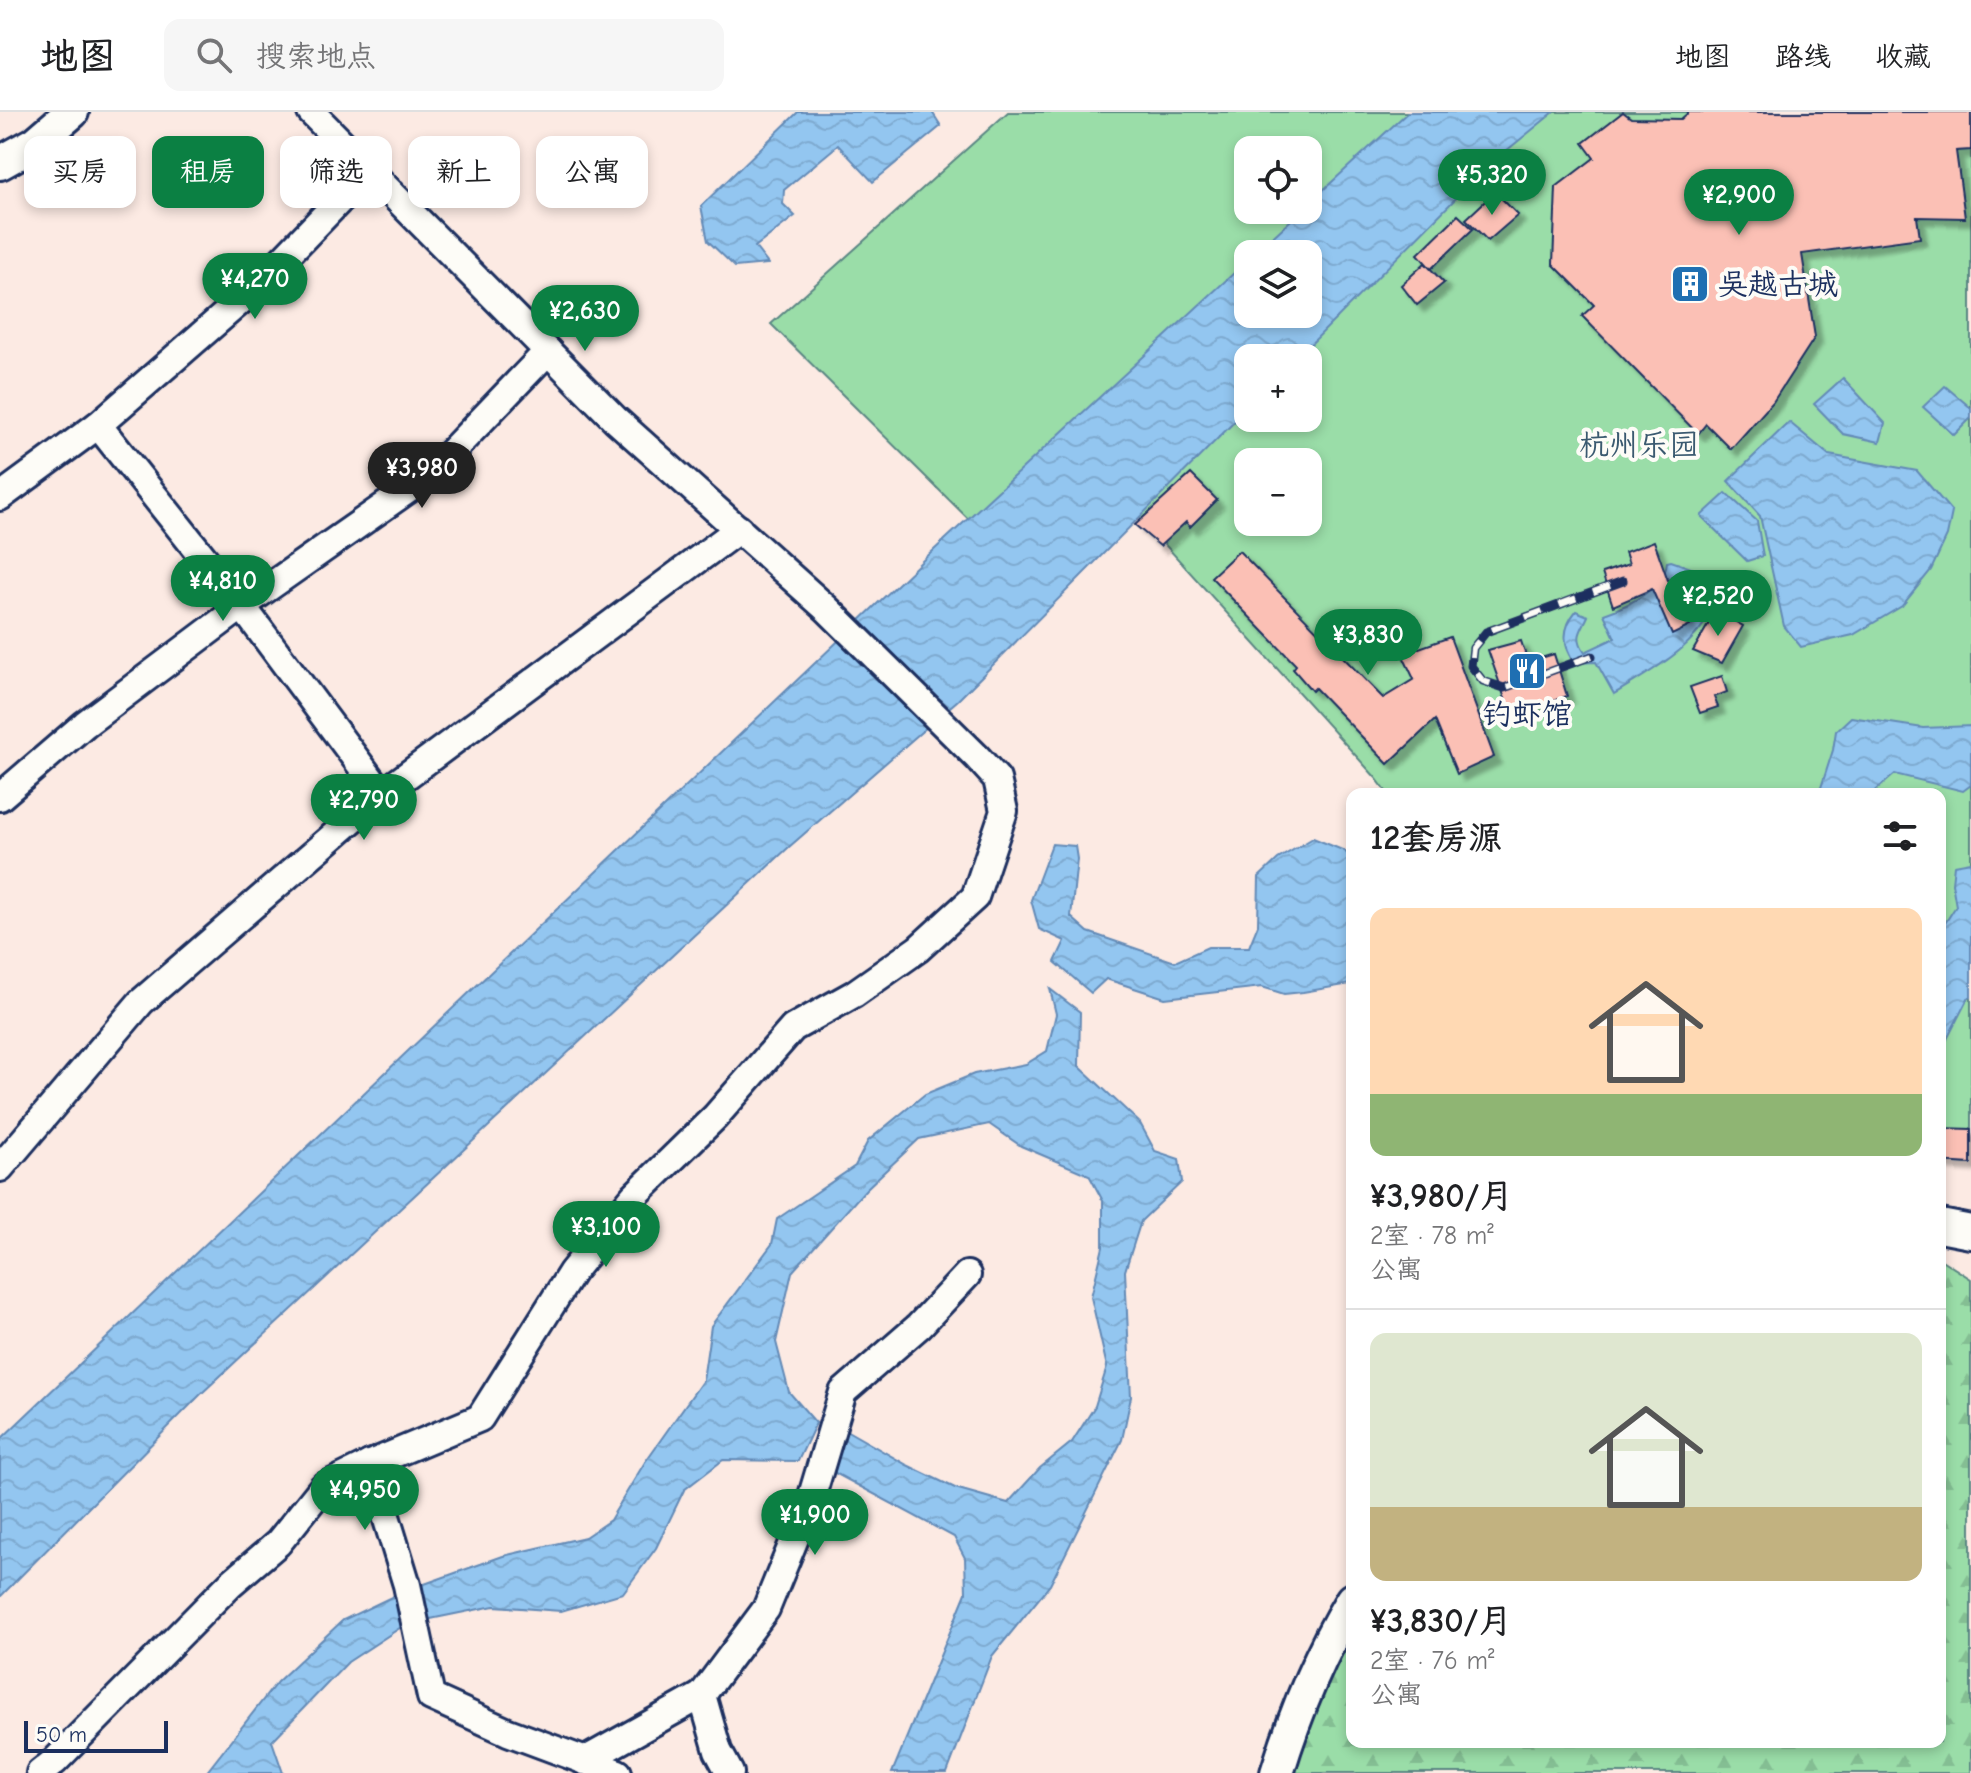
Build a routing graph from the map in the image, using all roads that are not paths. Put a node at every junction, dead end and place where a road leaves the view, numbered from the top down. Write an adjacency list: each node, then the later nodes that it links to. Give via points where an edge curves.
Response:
1 (72, 112): 4 (main road, via 36,143)
2 (311, 112): 3 (street)
3 (335, 136)
4 (0, 163)
5 (392, 193): 7 (street)
6 (332, 208): 8 (street, via 253,290)
7 (548, 351): 10 (street, via 615,419); 11 (street, via 429,475)
8 (98, 425): 9 (street); 11 (street)
9 (0, 497)
10 (739, 529): 12 (street); 18 (street, via 836,617 997,779 1004,811 975,897 918,949 793,1028 715,1117 634,1196 581,1261 480,1418)
11 (242, 606): 12 (street); 13 (street, via 85,724)
12 (382, 794): 14 (street, via 141,1002)
13 (0, 797)
14 (0, 1168)
15 (1946, 1227): 16 (main road)
16 (1971, 1232)
17 (967, 1275): 20 (street, via 919,1326 843,1392 811,1499 766,1609)
18 (370, 1464): 21 (street, via 407,1585 431,1697); 22 (street, via 323,1487 278,1543)
19 (1346, 1610): 25 (main road)
20 (702, 1695): 21 (street); 24 (street)
21 (584, 1761): 23 (street)
22 (40, 1773)
23 (618, 1773)
24 (730, 1773)
25 (1277, 1773)

